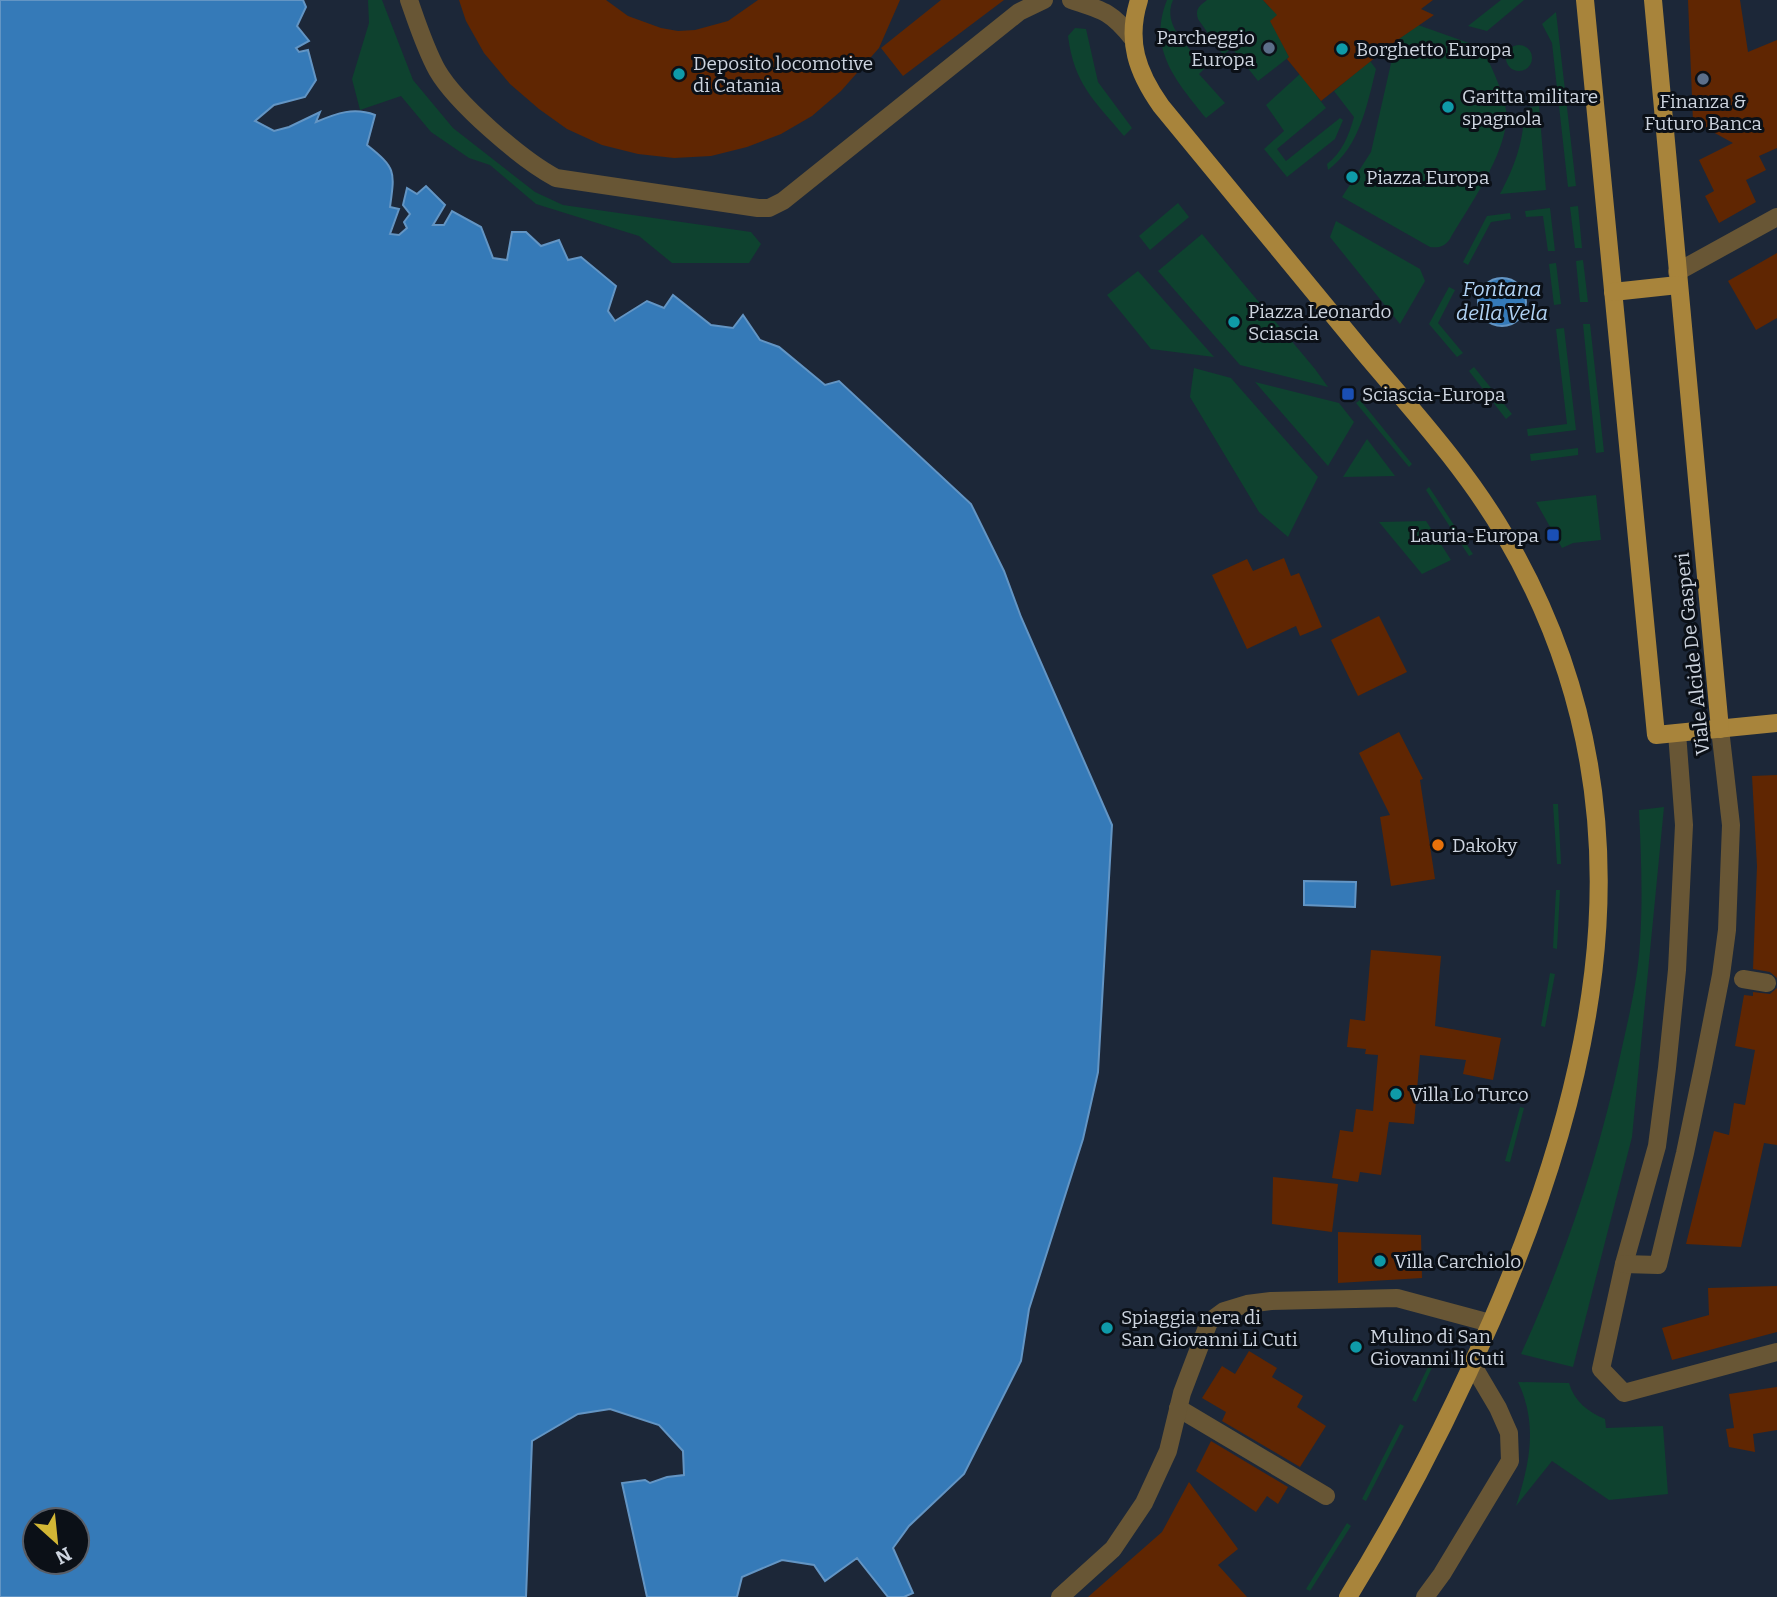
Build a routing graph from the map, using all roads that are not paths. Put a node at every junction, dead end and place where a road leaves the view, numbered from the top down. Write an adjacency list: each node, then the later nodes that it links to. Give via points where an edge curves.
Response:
1 (409, 0): 2 (street, via 436,69 448,87 538,168 556,178 769,208 1019,12)
2 (1044, 0)
3 (1071, 0): 7 (street, via 1099,8 1118,20)
4 (1139, 0): 7 (main road)
5 (1585, 0): 10 (main road)
6 (1653, 0): 9 (main road, Viale Alcide De Gasperi)
7 (1133, 39): 17 (main road, via 1145,84 1456,464 1502,530 1538,598 1569,678 1589,763 1597,825 1599,910 1594,985 1576,1077 1551,1164 1518,1260)
8 (1777, 217): 9 (street)
9 (1677, 279): 10 (main road); 12 (main road, Viale Alcide De Gasperi)
10 (1613, 292): 13 (main road, via 1656,735)
11 (1777, 723): 12 (main road)
12 (1720, 729): 13 (main road); 16 (street, Viale Alcide De Gasperi, via 1731,825 1721,975 1658,1265)
13 (1677, 733): 16 (street, Viale Alcide De Gasperi, via 1684,825 1669,1055 1657,1146)
14 (1743, 979): 15 (street)
15 (1767, 983)
16 (1624, 1264): 18 (street, Viale Alcide De Gasperi, via 1601,1368 1624,1393)
17 (1490, 1323): 19 (main road); 20 (street, via 1397,1298 1247,1304 1224,1311 1209,1322)
18 (1777, 1353)
19 (1472, 1364): 23 (main road, via 1403,1506); 24 (street, via 1509,1433 1510,1461)
20 (1178, 1408): 21 (street); 22 (street, via 1168,1451 1144,1503 1113,1549)
21 (1326, 1496)
22 (1060, 1597)
23 (1348, 1597)
24 (1425, 1597)

